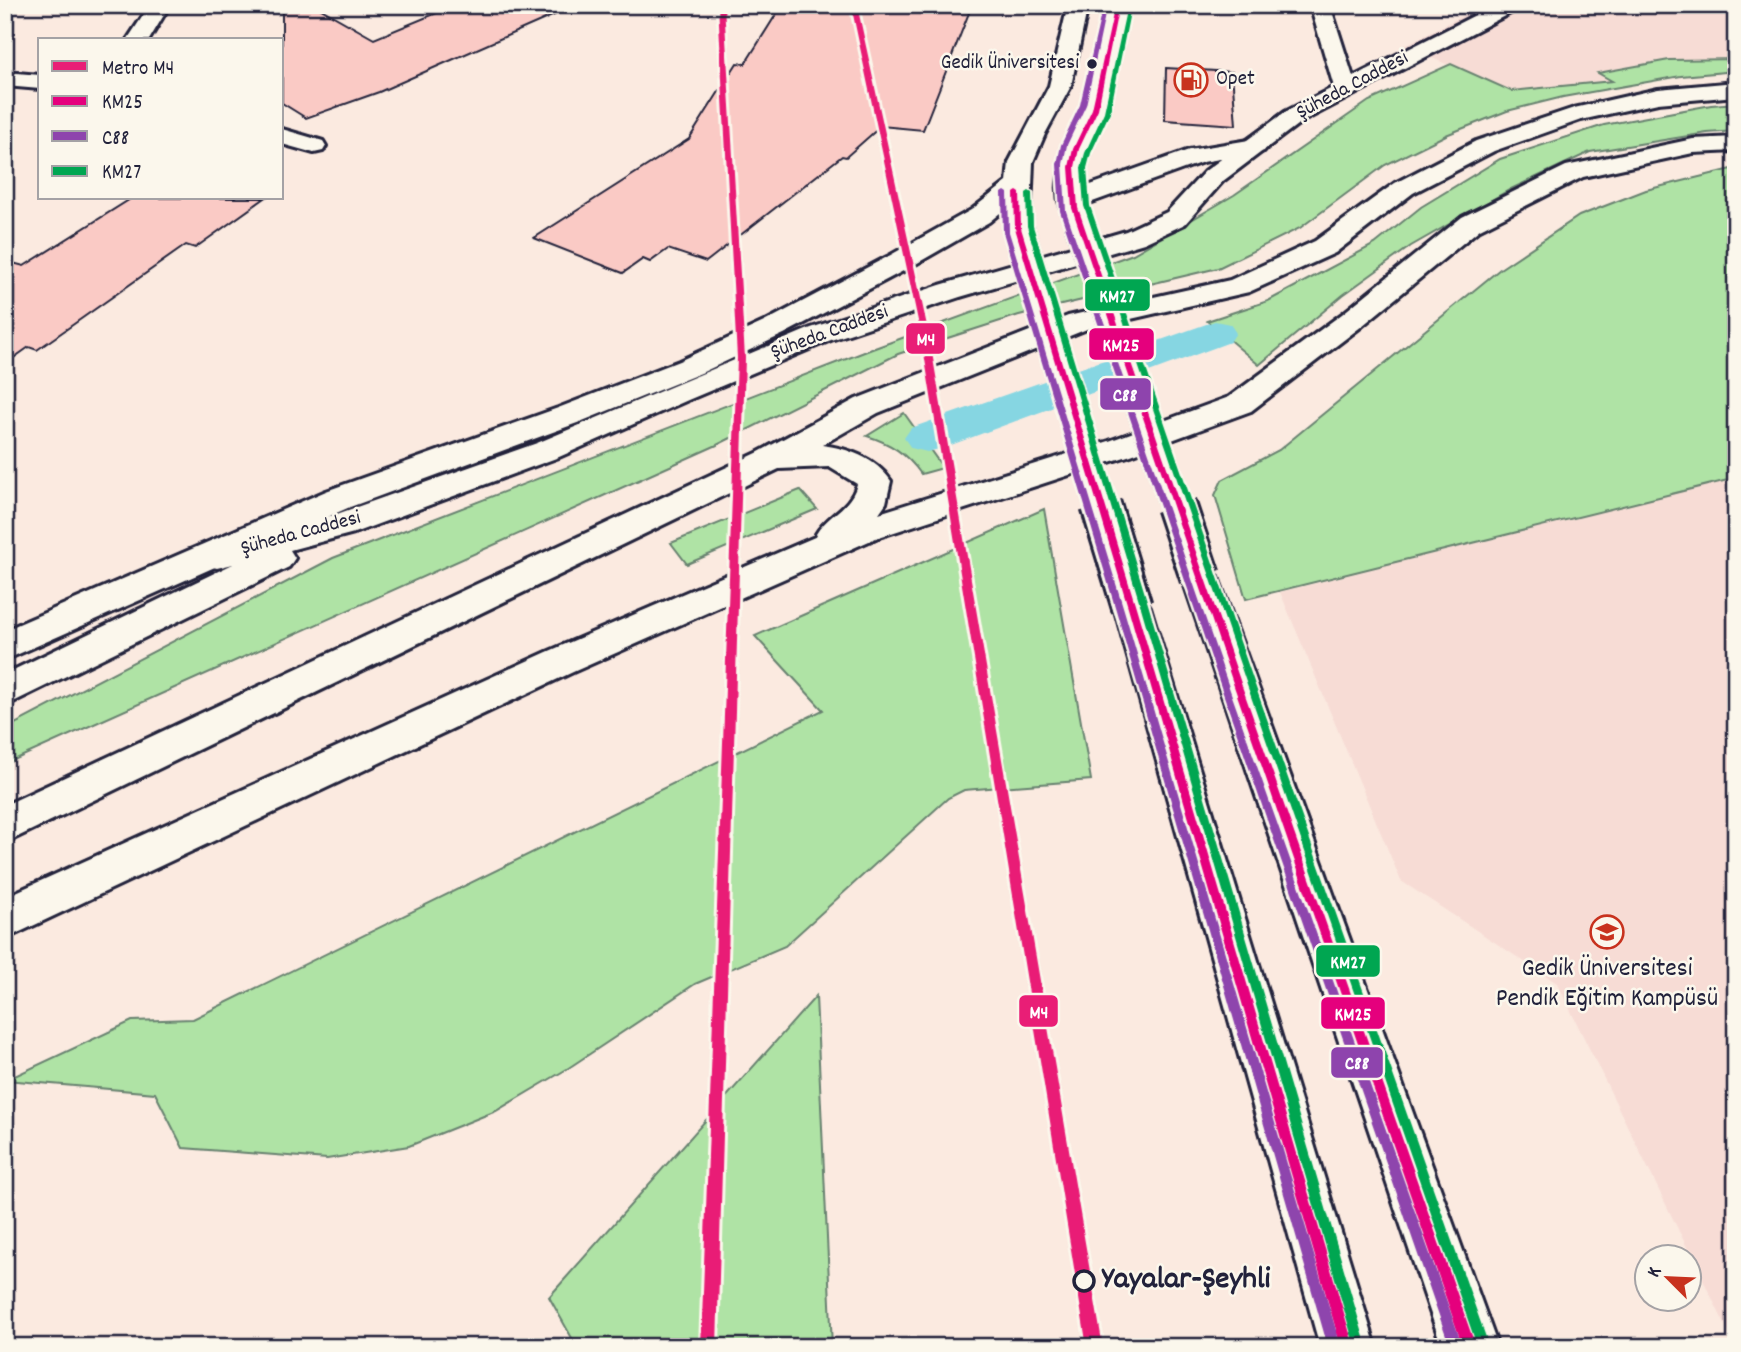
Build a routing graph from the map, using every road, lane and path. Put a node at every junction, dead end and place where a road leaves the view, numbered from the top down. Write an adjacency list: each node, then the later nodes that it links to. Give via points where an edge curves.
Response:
1 (160, 5): 6 (street)
2 (1078, 5): 15 (street, via 1060,86 1026,149)
3 (1117, 5): 16 (street, via 1095,109 1072,167)
4 (1320, 5): 9 (street)
5 (1511, 5): 9 (street, Şüheda Caddesi)
6 (139, 38)
7 (5, 79): 8 (street)
8 (38, 82)
9 (1346, 89): 14 (street, Şüheda Caddesi, via 1293,117)
10 (1736, 89): 17 (street, via 1658,96 1574,115 1485,146 1404,188 1325,247 1239,286 1078,322 867,406)
11 (284, 137): 13 (street)
12 (1736, 144): 19 (street, via 1693,146 1575,171 1471,223 1240,404)
13 (314, 146)
14 (1255, 146): 16 (street, via 1198,155); 18 (street, Şüheda Caddesi, via 1214,176 1175,218 1135,237 821,334 548,450)
15 (1018, 186): 20 (street, via 980,216 886,269 690,367 338,499); 25 (street, bridge, via 1018,228)
16 (1076, 211): 26 (street, bridge)
17 (769, 461): 19 (street, via 820,453 853,463 874,481 869,503); 23 (street)
18 (342, 525): 20 (street, Şüheda Caddesi); 22 (street)
19 (813, 551): 24 (street)
20 (191, 562): 21 (street)
21 (5, 646)
22 (5, 691)
23 (7, 823)
24 (5, 919)
25 (1348, 1347)
26 (1470, 1347)

